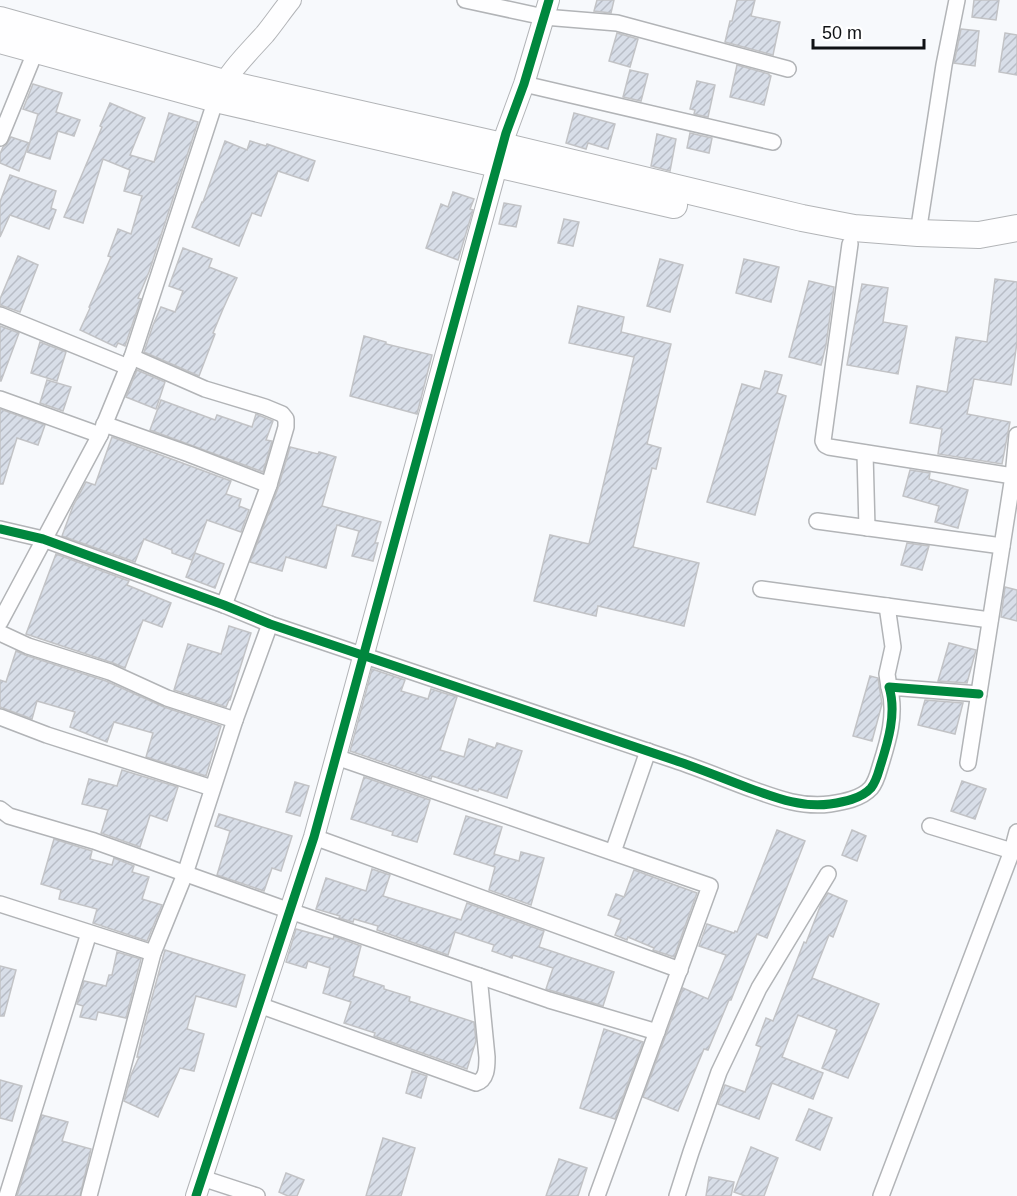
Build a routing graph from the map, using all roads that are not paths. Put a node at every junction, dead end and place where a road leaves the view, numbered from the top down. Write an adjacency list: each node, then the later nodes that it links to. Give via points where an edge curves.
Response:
1 (291, 0): 10 (street)
2 (465, 0): 4 (street)
3 (957, 0): 15 (street)
4 (547, 8): 8 (street); 9 (street)
5 (0, 20): 10 (main road)
6 (0, 40): 7 (main road)
7 (36, 50): 10 (main road); 11 (street)
8 (788, 69)
9 (524, 84): 12 (street); 13 (street)
10 (220, 91): 13 (main road); 19 (street)
11 (0, 138)
12 (773, 142)
13 (500, 155): 15 (main road, via 854,228); 16 (main road, via 620,193); 38 (street)
14 (1017, 228): 15 (main road, via 979,235)
15 (918, 233)
16 (850, 244): 17 (main road, via 920,251 977,251); 23 (street, via 823,441 829,447)
17 (1017, 245)
18 (0, 315): 19 (street)
19 (130, 362): 21 (street); 25 (street, via 282,414 286,427)
20 (0, 399): 21 (street)
21 (102, 429): 25 (street, via 189,454); 29 (street)
22 (1017, 435): 24 (street)
23 (865, 453): 24 (street); 27 (street)
24 (1013, 476): 30 (street)
25 (269, 485): 32 (street)
26 (818, 521): 27 (street)
27 (867, 528): 30 (street)
28 (0, 529): 29 (street)
29 (43, 540): 32 (street); 35 (street)
30 (1002, 546): 34 (street)
31 (761, 589): 33 (street)
32 (224, 605): 36 (street)
33 (887, 606): 34 (street); 39 (street, via 892,647)
34 (990, 620): 40 (street)
35 (0, 621)
36 (270, 624): 38 (street); 42 (street)
37 (0, 633): 42 (street)
38 (364, 655): 43 (street); 44 (street)
39 (889, 687): 40 (street); 43 (street, via 892,713 876,780 871,788 849,800 802,805 784,801)
40 (979, 694): 45 (street)
41 (0, 717): 46 (street)
42 (235, 720): 46 (street)
43 (648, 751): 52 (street)
44 (336, 757): 50 (street); 52 (street)
45 (968, 763)
46 (212, 788): 53 (street)
47 (0, 810): 53 (street)
48 (930, 826): 51 (street)
49 (1017, 832): 51 (street)
50 (314, 837): 56 (street); 59 (street)
51 (1012, 851): 69 (street)
52 (613, 852): 59 (street, via 710,886)
53 (185, 874): 56 (street); 58 (street)
54 (828, 874): 68 (street, via 759,988 719,1072)
55 (0, 904): 57 (street)
56 (290, 911): 60 (street); 61 (street)
57 (89, 933): 58 (street); 64 (street)
58 (153, 953): 65 (street)
59 (680, 969): 62 (street)
60 (479, 976): 61 (street, via 487,1069 481,1082 476,1083); 62 (street)
61 (259, 1005): 63 (street)
62 (657, 1032): 67 (street)
63 (199, 1187): 66 (street)
64 (7, 1196)
65 (89, 1196)
66 (257, 1196)
67 (597, 1196)
68 (677, 1196)
69 (881, 1196)

